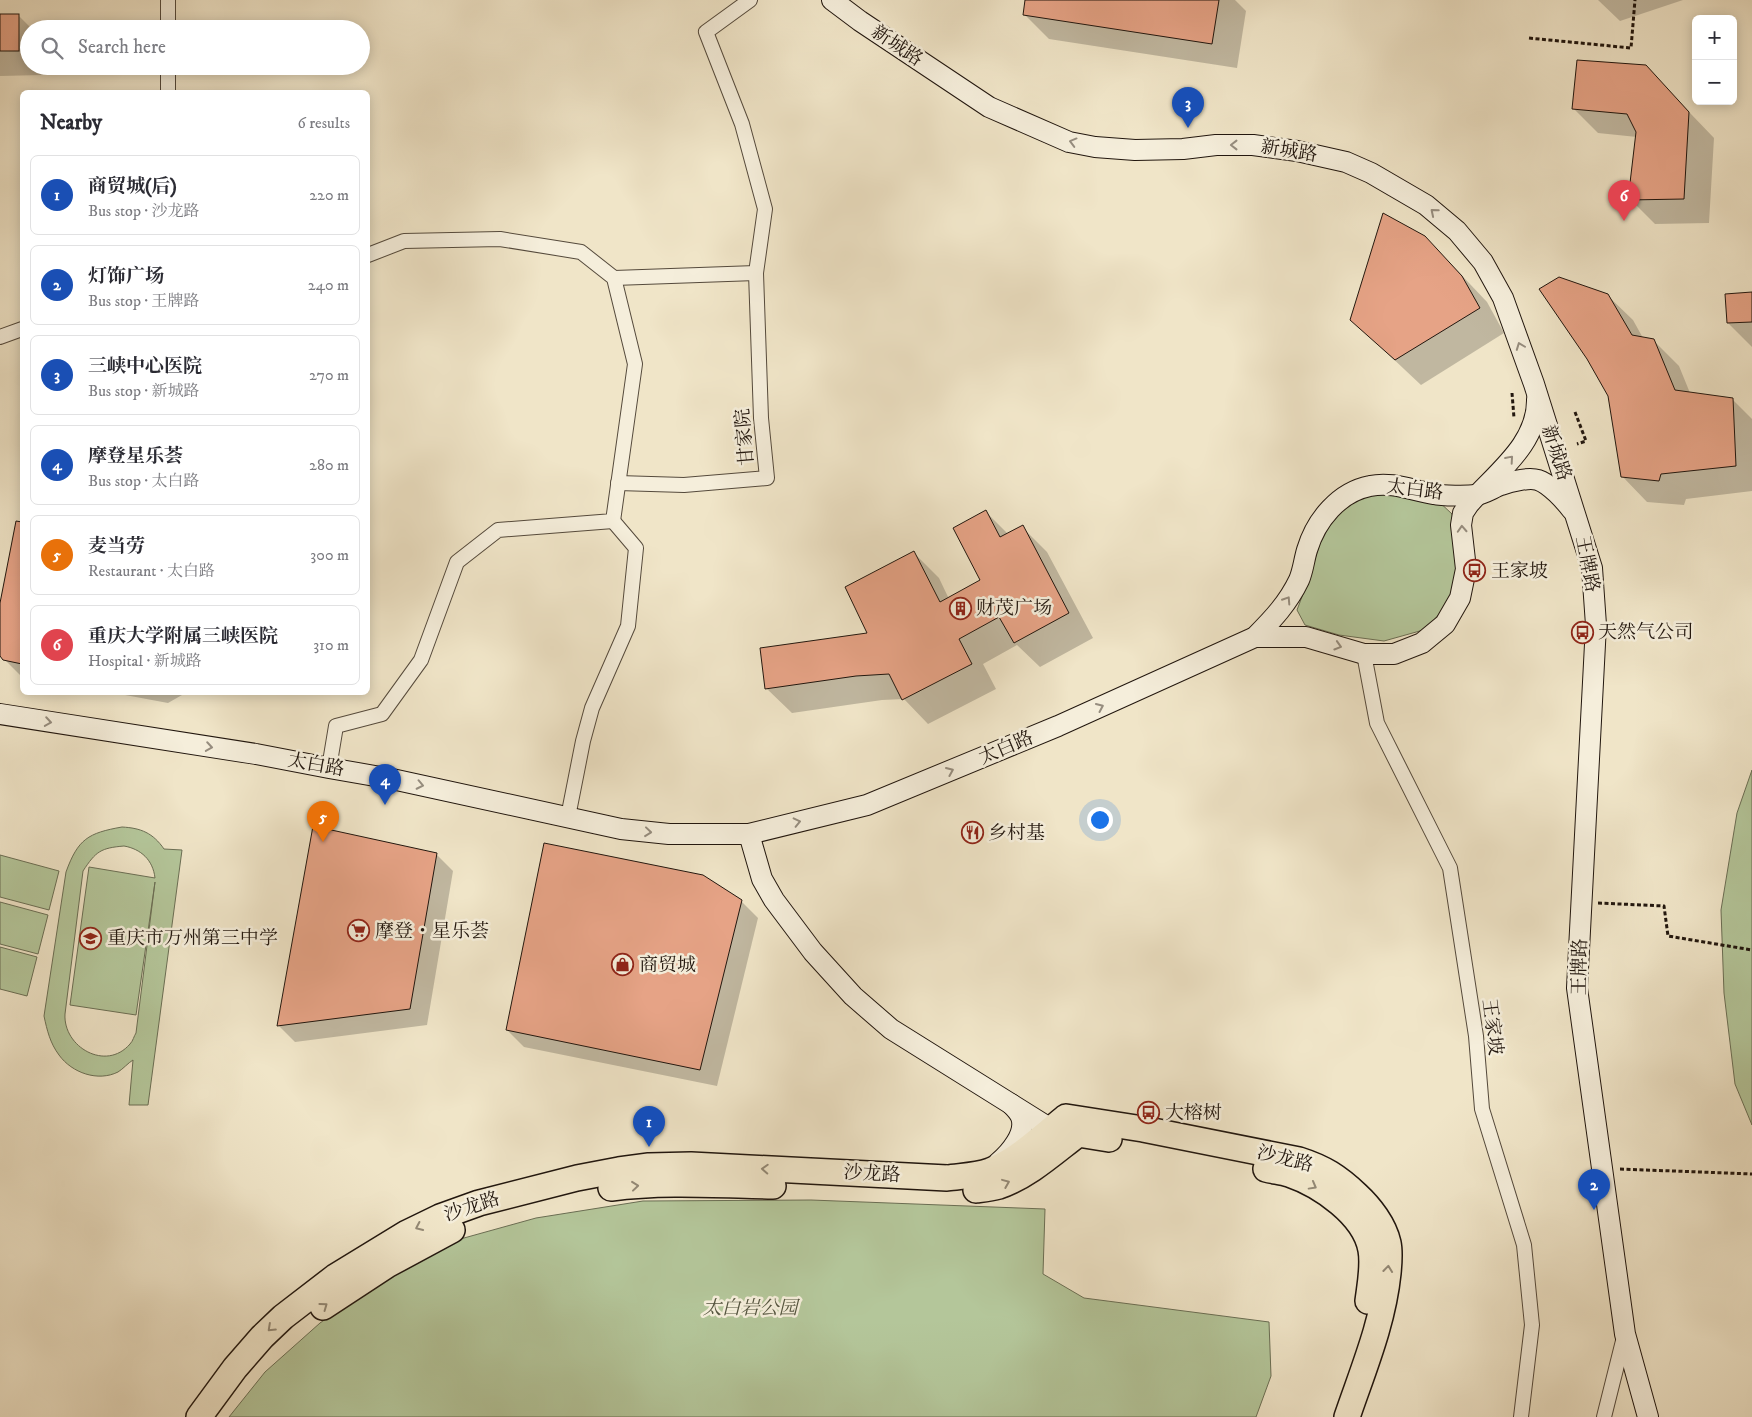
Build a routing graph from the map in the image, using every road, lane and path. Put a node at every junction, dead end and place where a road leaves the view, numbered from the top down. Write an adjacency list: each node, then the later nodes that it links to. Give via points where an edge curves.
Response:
1 (168, 0): 5 (street)
2 (750, 0): 10 (street, 甘家院, via 706,32 742,124 766,210)
3 (832, 0): 14 (main road, 新城路, one-way to 3, via 1503,298 1483,262 1457,232 1426,205 1371,173 1346,162 1253,145 1135,150 1069,142 989,107)
4 (1635, 0): 6 (path, via 1631,48)
5 (168, 20)
6 (1529, 38)
7 (168, 75): 8 (street)
8 (168, 90)
9 (370, 254): 11 (street, via 404,241 500,239 581,252)
10 (756, 273): 11 (street); 19 (street, 甘家院, via 767,478 684,485)
11 (614, 278): 19 (street, via 635,364)
12 (20, 327): 13 (street)
13 (0, 337)
14 (1537, 392): 20 (main road, 太白路, one-way to 14, via 1527,440 1534,423); 21 (main road, 新城路)
15 (1512, 393): 17 (path)
16 (1576, 412): 18 (path, via 1586,441)
17 (1514, 419)
18 (1577, 444)
19 (618, 483): 22 (street)
20 (1477, 495): 21 (main road, 太白路, via 1503,484 1538,480 1556,492); 23 (main road, 太白路, one-way to 20, via 1288,601 1317,528 1347,493 1371,485 1396,485 1436,495); 24 (main road, 太白路, one-way to 20, via 1394,654 1422,643 1445,624 1460,598 1466,569 1461,525 1463,513)
21 (1576, 514): 29 (main road, 王牌路, via 1592,568 1596,625)
22 (613, 521): 26 (street, via 498,530 457,562 421,660 382,714 336,726); 27 (street, via 636,548 628,626 592,708)
23 (1255, 636): 24 (main road, 太白路, one-way to 24, via 1306,638); 28 (main road, 太白路, one-way to 23, via 867,806 1058,726)
24 (1364, 654): 41 (street, 王家坡, via 1378,723 1450,868 1476,1036 1482,1109 1524,1245 1532,1325)
25 (0, 714): 26 (main road, 太白路, one-way to 26)
26 (329, 768): 27 (main road, 太白路, one-way to 27)
27 (568, 817): 28 (main road, 太白路, one-way to 28, via 621,829 669,834)
28 (749, 834): 31 (main road, via 762,879 774,900 813,952 853,996 891,1029)
29 (1582, 902): 30 (path, via 1664,906 1668,936); 33 (main road, 王牌路, via 1577,988)
30 (1752, 950)
31 (1011, 1104): 32 (main road, via 1047,1114); 34 (main road, via 1021,1115 1020,1134 1014,1146)
32 (1065, 1127): 34 (highway, 沙龙路); 38 (highway, 沙龙路, one-way to 32, via 256,1367 302,1323 348,1289 428,1241 480,1220 586,1193 646,1184 947,1193 972,1191 998,1186 1031,1169); 39 (highway, 沙龙路, one-way to 39, via 1289,1174 1331,1196 1350,1212 1363,1230 1371,1250 1371,1281 1361,1331); 40 (highway, 沙龙路, one-way to 32, via 1380,1319 1389,1259 1383,1228 1363,1200 1336,1176 1299,1160 1143,1129)
33 (1602, 1169): 35 (path); 36 (main road, 王牌路)
34 (988, 1172): 37 (highway, 沙龙路, one-way to 37, via 947,1178 649,1166 578,1178 479,1203 406,1233 308,1297 262,1336)
35 (1752, 1174)
36 (1625, 1334): 42 (street); 43 (main road, 王牌路)
37 (199, 1417)
38 (219, 1417)
39 (1332, 1417)
40 (1347, 1417)
41 (1521, 1417)
42 (1604, 1417)
43 (1648, 1417)

